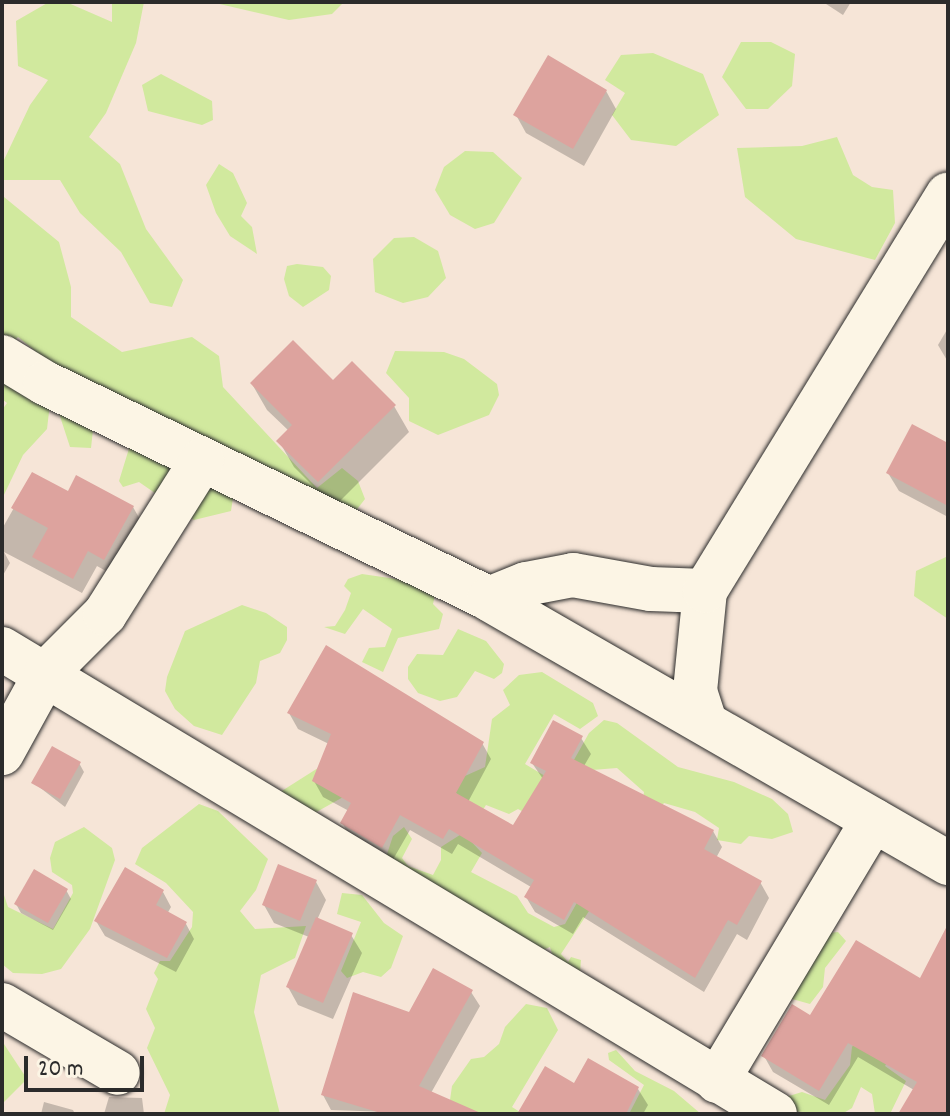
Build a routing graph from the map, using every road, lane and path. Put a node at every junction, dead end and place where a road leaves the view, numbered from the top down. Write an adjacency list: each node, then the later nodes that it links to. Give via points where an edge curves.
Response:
1 (948, 194): 4 (street)
2 (2, 357): 3 (street)
3 (202, 460): 5 (street); 7 (street, via 105,614)
4 (705, 591): 5 (street, via 651,589 573,575 526,584); 8 (street, via 695,656 695,691)
5 (489, 599): 8 (street)
6 (2, 649): 7 (street)
7 (46, 673): 9 (street); 14 (street)
8 (705, 722): 10 (street)
9 (2, 753)
10 (873, 820): 11 (street); 14 (street)
11 (948, 863)
12 (2, 1005): 13 (street)
13 (118, 1073)
14 (717, 1081): 15 (street)
15 (775, 1114)

